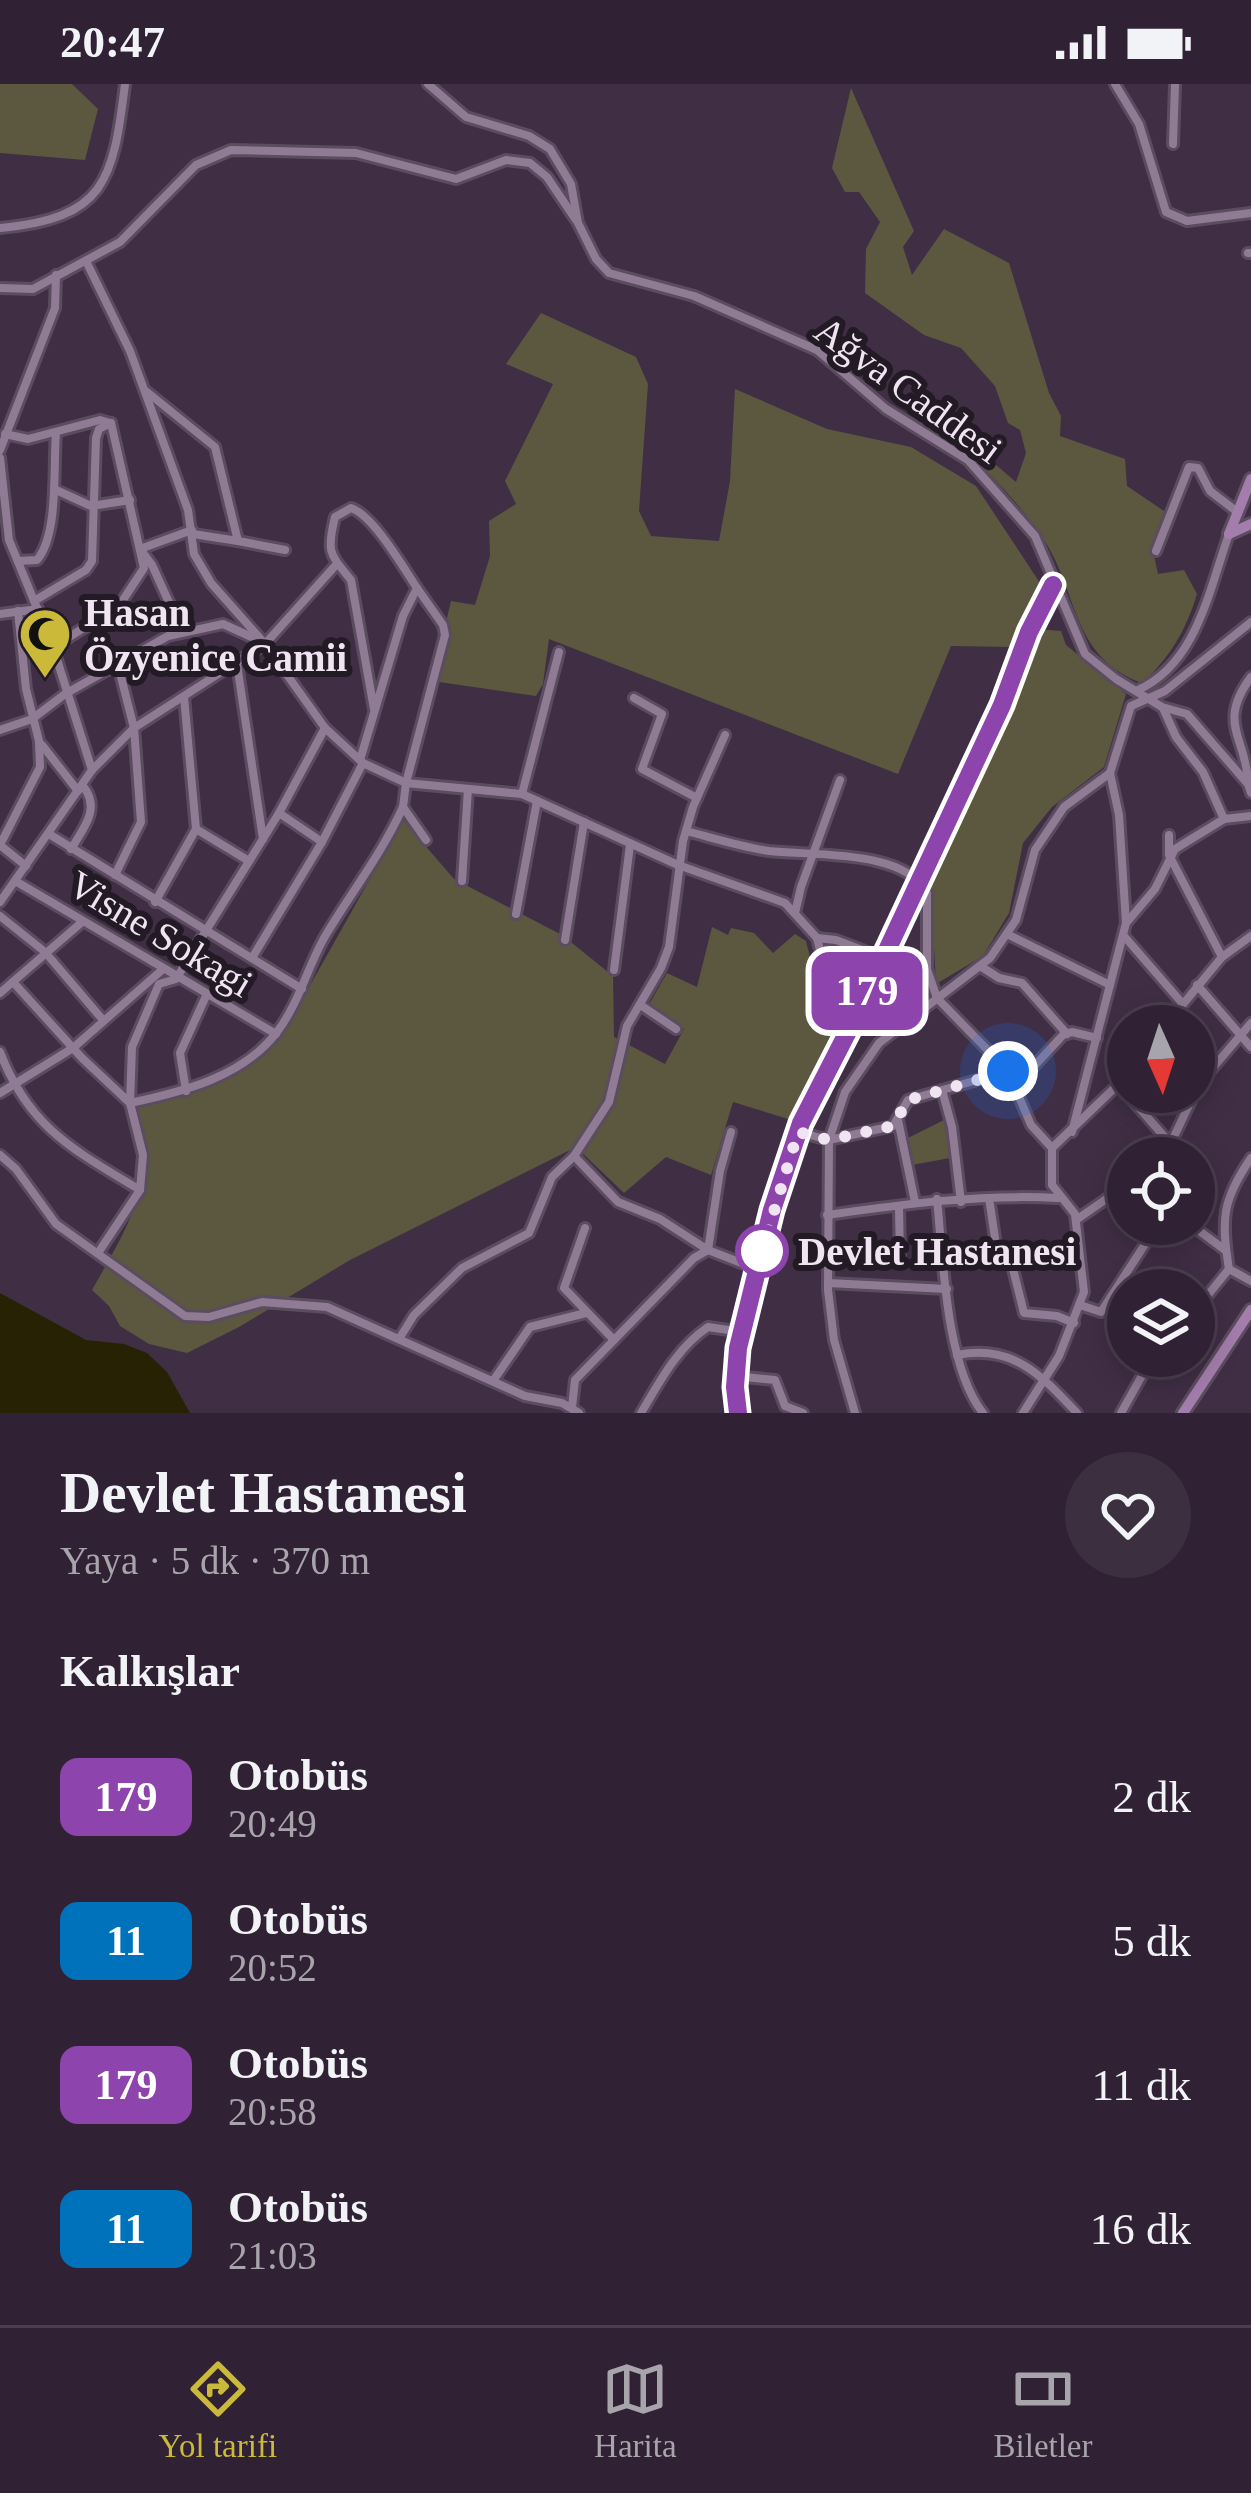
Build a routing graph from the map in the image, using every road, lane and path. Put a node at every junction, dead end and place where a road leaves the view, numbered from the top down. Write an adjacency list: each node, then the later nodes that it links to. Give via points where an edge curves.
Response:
1 (124, 84): 8 (street, via 94,196 61,219)
2 (428, 84): 7 (street, Ağva Caddesi, via 466,117 550,149 571,184)
3 (1115, 84): 6 (street, via 1139,124 1169,215)
4 (1174, 84): 5 (street)
5 (1173, 144)
6 (1251, 213)
7 (578, 224): 9 (street, via 530,164 506,160 456,179 356,153 231,151 196,165 120,242); 32 (street, Ağva Caddesi, via 609,273 694,296 817,350 886,409 968,460 1035,536)
8 (0, 228)
9 (86, 260): 10 (street); 12 (street)
10 (56, 275): 11 (street, via 33,289); 15 (street, via 55,308)
11 (0, 288)
12 (142, 386): 24 (street); 26 (street, via 215,446)
13 (111, 423): 14 (street); 19 (street); 20 (street, via 95,438)
14 (56, 433): 15 (street); 18 (street)
15 (5, 434): 16 (street)
16 (0, 454): 30 (street)
17 (1248, 484): 21 (main road); 22 (main road)
18 (54, 489): 20 (street); 30 (street, via 46,550 38,560)
19 (130, 500): 20 (street); 27 (street)
20 (91, 506): 34 (street, via 92,561)
21 (1251, 507)
22 (1235, 511): 23 (main road); 25 (main road); 29 (street, via 1189,467)
23 (1251, 520): 25 (main road)
24 (193, 532): 26 (street); 27 (street); 39 (street, via 194,554 211,583)
25 (1229, 534): 45 (street, via 1193,638 1160,680)
26 (238, 541): 28 (street)
27 (140, 549): 38 (street); 40 (street, via 144,568 119,606)
28 (285, 550)
29 (1156, 551)
30 (17, 561): 34 (street)
31 (334, 561): 33 (street, via 335,517 359,509); 39 (street); 51 (street, via 351,580)
32 (1053, 585): 45 (street, Ağva Caddesi, via 1085,654); 90 (street)
33 (417, 588): 51 (street); 62 (street, via 446,635)
34 (36, 605): 35 (street); 40 (street)
35 (18, 610): 36 (street); 52 (street)
36 (0, 614)
37 (1251, 622): 49 (street)
38 (183, 632): 39 (street, via 223,624); 46 (street)
39 (266, 644): 42 (street); 54 (street)
40 (53, 647): 46 (street)
41 (559, 652): 66 (street)
42 (237, 664): 47 (street); 78 (street)
43 (121, 677): 53 (street)
44 (1251, 677): 63 (street, via 1234,722)
45 (1138, 690): 49 (street, Ağva Caddesi)
46 (65, 694): 52 (street); 59 (street)
47 (184, 697): 53 (street); 74 (street)
48 (634, 698): 67 (street, via 662,714 642,769)
49 (1151, 699): 50 (street, Ağva Caddesi); 60 (street, via 1131,706)
50 (1162, 707): 63 (street, Ağva Caddesi, via 1187,714); 72 (street)
51 (374, 709): 58 (street)
52 (32, 719): 55 (street); 57 (street)
53 (134, 728): 59 (street); 89 (street, via 141,822)
54 (325, 728): 58 (street); 70 (street)
55 (0, 730)
56 (725, 735): 67 (street)
57 (39, 741): 64 (street); 81 (street, via 40,767)
58 (362, 762): 62 (street); 80 (street)
59 (92, 770): 64 (street)
60 (1110, 773): 99 (street); 101 (street, via 1064,807 1035,850)
61 (841, 780): 84 (street)
62 (406, 783): 65 (street); 69 (street)
63 (1250, 786)
64 (81, 788): 76 (street); 83 (street, via 92,813)
65 (468, 789): 66 (street); 91 (street)
66 (522, 794): 68 (street)
67 (697, 798): 75 (street)
68 (537, 800): 73 (street); 95 (street)
69 (403, 807): 79 (street); 117 (street)
70 (279, 813): 78 (street); 80 (street)
71 (1251, 816): 72 (street)
72 (1224, 819): 85 (street)
73 (584, 822): 82 (street); 105 (street)
74 (196, 829): 86 (street); 94 (street)
75 (686, 831): 84 (street); 87 (street)
76 (50, 834): 83 (street); 88 (street)
77 (1168, 835): 85 (street)
78 (262, 839): 86 (street)
79 (426, 840)
80 (322, 842): 108 (street)
81 (0, 845): 88 (street)
82 (630, 845): 87 (street); 112 (street)
83 (70, 849): 89 (street)
84 (815, 854): 90 (street, via 888,864); 96 (street)
85 (1169, 855): 99 (street, via 1155,889); 107 (street)
86 (249, 861): 100 (street)
87 (678, 865): 96 (street, via 785,903); 122 (street, via 669,946)
88 (26, 866): 92 (street)
89 (115, 875): 94 (street)
90 (920, 880): 109 (street); 120 (street)
91 (462, 881)
92 (17, 882): 93 (street); 98 (street, Visne Sokagi)
93 (0, 902)
94 (155, 902): 100 (street)
95 (516, 914)
96 (795, 914): 103 (street)
97 (0, 916): 106 (street)
98 (82, 922): 106 (street); 111 (street, Visne Sokagi)
99 (1126, 923): 102 (street)
100 (206, 929): 108 (street); 113 (street)
101 (1007, 934): 110 (street); 115 (street)
102 (1123, 934): 115 (street); 121 (street)
103 (817, 938): 109 (street); 123 (street, via 835,986)
104 (1250, 938): 107 (street)
105 (565, 940)
106 (45, 952): 114 (street); 124 (street)
107 (1222, 957): 116 (street)
108 (252, 958): 117 (street)
109 (883, 958): 123 (street)
110 (980, 966): 120 (street); 128 (street, via 1022,983)
111 (162, 970): 113 (street, Visne Sokagi); 124 (street)
112 (614, 970)
113 (176, 979): 119 (street, Visne Sokagi); 141 (street, via 159,984 132,1047)
114 (13, 982): 118 (street); 132 (street)
115 (1110, 985): 130 (street)
116 (1197, 985): 121 (street); 129 (street)
117 (302, 989): 127 (street)
118 (0, 993)
119 (206, 995): 127 (street, Visne Sokagi); 138 (street, via 179,1056)
120 (937, 998): 134 (street); 149 (street, via 879,1043 845,1092)
121 (1182, 1003)
122 (641, 1006): 126 (street); 152 (street, via 624,1034 609,1102)
123 (859, 1010): 145 (street)
124 (104, 1020): 132 (street)
125 (1251, 1023): 129 (street)
126 (676, 1029)
127 (276, 1034): 138 (street)
128 (1067, 1034): 130 (street); 136 (street)
129 (1242, 1035): 131 (street); 148 (street, via 1199,1084)
130 (1097, 1038): 146 (street)
131 (1251, 1047)
132 (73, 1048): 135 (street); 141 (street)
133 (0, 1052): 135 (street)
134 (1008, 1071): 136 (street); 137 (street)
135 (11, 1082): 139 (street); 154 (street, via 57,1137)
136 (1013, 1089): 150 (street)
137 (941, 1090): 143 (street, via 908,1100); 160 (street)
138 (186, 1091): 141 (street)
139 (0, 1093)
140 (1107, 1098): 146 (street)
141 (130, 1103): 154 (street, via 143,1155)
142 (1143, 1113): 147 (street)
143 (898, 1118): 149 (street, via 893,1126); 159 (street)
144 (731, 1132): 167 (street)
145 (798, 1132): 149 (street); 171 (street)
146 (1072, 1132): 150 (street)
147 (1163, 1137)
148 (1174, 1137)
149 (829, 1140): 162 (street)
150 (1052, 1148): 156 (street)
151 (0, 1155): 169 (street, via 56,1224)
152 (574, 1156): 167 (street, via 618,1202); 182 (street, via 546,1186 529,1233 462,1268)
153 (1251, 1158): 168 (street, via 1229,1190)
154 (140, 1190): 169 (street)
155 (988, 1198): 156 (street); 160 (street); 180 (street, via 998,1258 1010,1257 1024,1313)
156 (1060, 1198): 163 (street)
157 (937, 1199): 159 (street); 160 (street); 176 (street)
158 (1107, 1199): 163 (street)
159 (915, 1202): 161 (street)
160 (962, 1202)
161 (899, 1207): 162 (street); 170 (street)
162 (827, 1215): 174 (street)
163 (1076, 1220): 177 (street)
164 (585, 1228): 179 (street, via 564,1288)
165 (1144, 1245): 177 (street, via 1101,1312)
166 (1214, 1245): 168 (street)
167 (708, 1250): 171 (street); 183 (street)
168 (1226, 1251): 172 (street)
169 (98, 1253): 182 (street, via 185,1316 301,1303)
170 (900, 1259)
171 (758, 1269): 181 (street)
172 (1229, 1269): 173 (street); 175 (street)
173 (1251, 1281)
174 (828, 1283): 176 (street); 193 (street, via 834,1340)
175 (1215, 1286)
176 (947, 1289): 184 (street)
177 (1080, 1305): 180 (street)
178 (1251, 1310): 198 (main road)
179 (588, 1312): 183 (street); 187 (street, via 530,1327)
180 (1074, 1323): 188 (street)
181 (742, 1332): 185 (street); 190 (street, via 708,1327 690,1339)
182 (399, 1339): 187 (street)
183 (614, 1340): 189 (street, via 574,1379)
184 (957, 1355): 188 (street, via 995,1351); 194 (street, via 963,1384)
185 (736, 1376): 191 (street); 192 (street, via 775,1380 785,1406)
186 (1141, 1377): 197 (street)
187 (493, 1381): 189 (street)
188 (1045, 1382): 195 (street); 196 (street)
189 (576, 1410)
190 (641, 1413)
191 (738, 1413)
192 (803, 1413)
193 (856, 1413)
194 (983, 1413)
195 (1022, 1413)
196 (1077, 1413)
197 (1121, 1413)
198 (1183, 1413)

